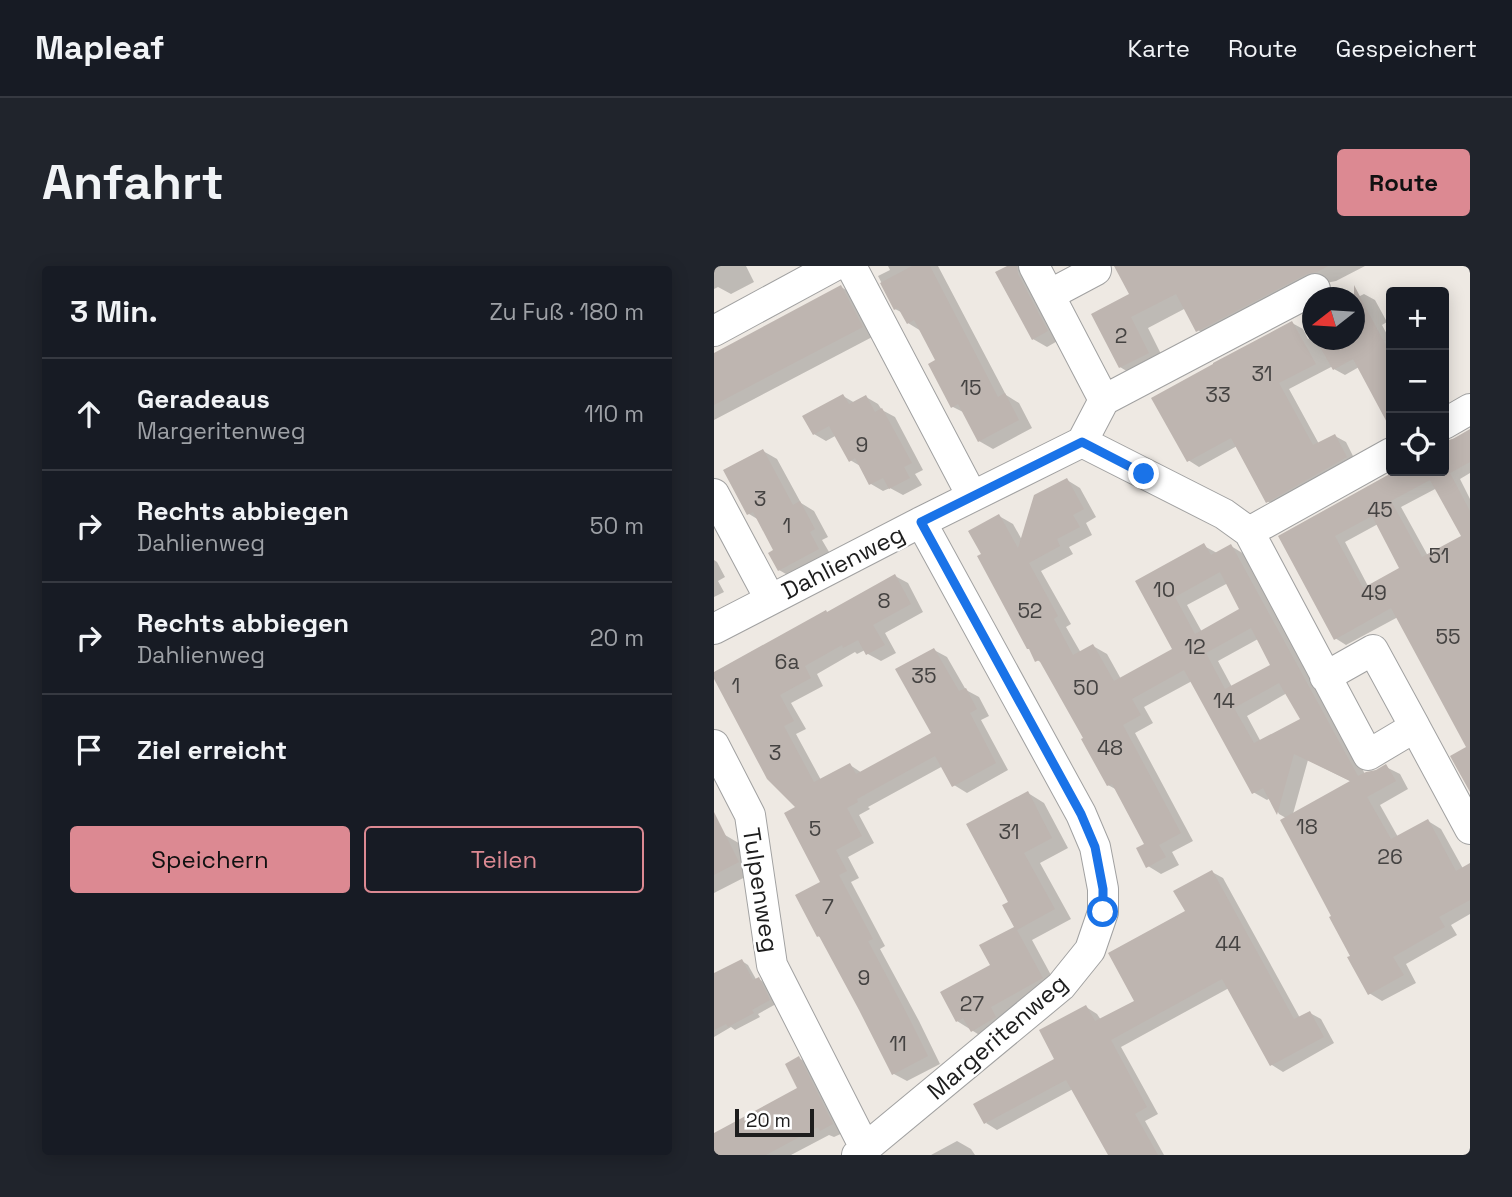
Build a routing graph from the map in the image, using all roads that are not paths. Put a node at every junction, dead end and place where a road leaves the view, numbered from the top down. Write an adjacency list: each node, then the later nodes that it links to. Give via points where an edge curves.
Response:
1 (834, 266): 7 (street)
2 (851, 266): 14 (street)
3 (1034, 266): 5 (street)
4 (1094, 266): 5 (street, via 1096,270)
5 (1049, 295): 8 (street)
6 (1302, 296): 8 (street)
7 (714, 331)
8 (1104, 400): 11 (street)
9 (1470, 410): 10 (street)
10 (1449, 421)
11 (1082, 442): 14 (street, Dahlienweg); 16 (street, via 1224,513)
12 (1386, 456): 16 (street)
13 (714, 494): 17 (street)
14 (972, 496): 15 (street, Dahlienweg)
15 (921, 522): 17 (street, Dahlienweg); 23 (street, Margeritenweg, via 1081,814 1095,847 1103,912 1090,950 1061,986)
16 (1249, 532): 19 (street)
17 (770, 599): 18 (street, Dahlienweg)
18 (714, 629)
19 (1325, 677): 20 (street, via 1373,650); 20 (street, via 1368,755)
20 (1415, 727): 22 (street)
21 (714, 746): 23 (street, Tulpenweg, via 750,815 772,965)
22 (1470, 829)
23 (861, 1152)

